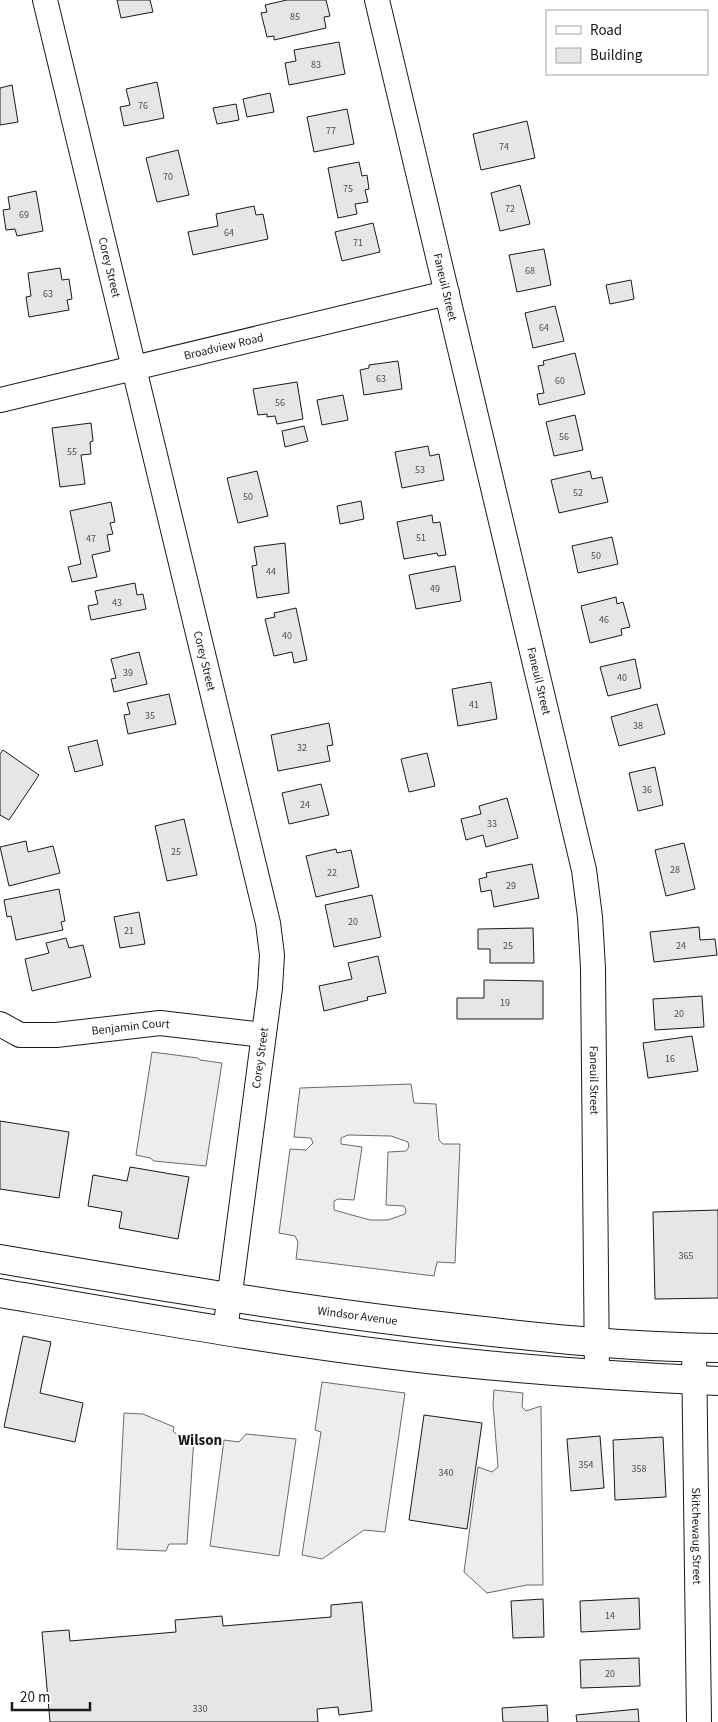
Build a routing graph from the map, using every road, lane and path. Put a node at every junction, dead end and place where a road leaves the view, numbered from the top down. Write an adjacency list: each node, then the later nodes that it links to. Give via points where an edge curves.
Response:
1 (44, 0): 4 (street, Corey Street)
2 (377, 0): 3 (street, Faneuil Street)
3 (447, 293): 4 (street, Broadview Road); 12 (street, Faneuil Street, via 585,879 593,968)
4 (133, 367): 5 (street, Broadview Road); 7 (street, Corey Street, via 268,923 272,955)
5 (0, 400)
6 (0, 1024): 7 (street, Benjamin Court, via 20,1035 56,1035 160,1023)
7 (263, 1035): 10 (street, Corey Street)
8 (0, 1259): 10 (main road, Windsor Avenue)
9 (0, 1293): 11 (main road)
10 (229, 1298): 11 (street, Corey Street); 12 (main road, Windsor Avenue)
11 (225, 1331): 14 (main road, via 452,1362)
12 (597, 1343): 13 (main road, Windsor Avenue); 14 (street, Faneuil Street)
13 (706, 1348): 15 (street, Skitchewaug Street)
14 (597, 1375): 15 (main road)
15 (706, 1380): 16 (street, Skitchewaug Street)
16 (699, 1722)

